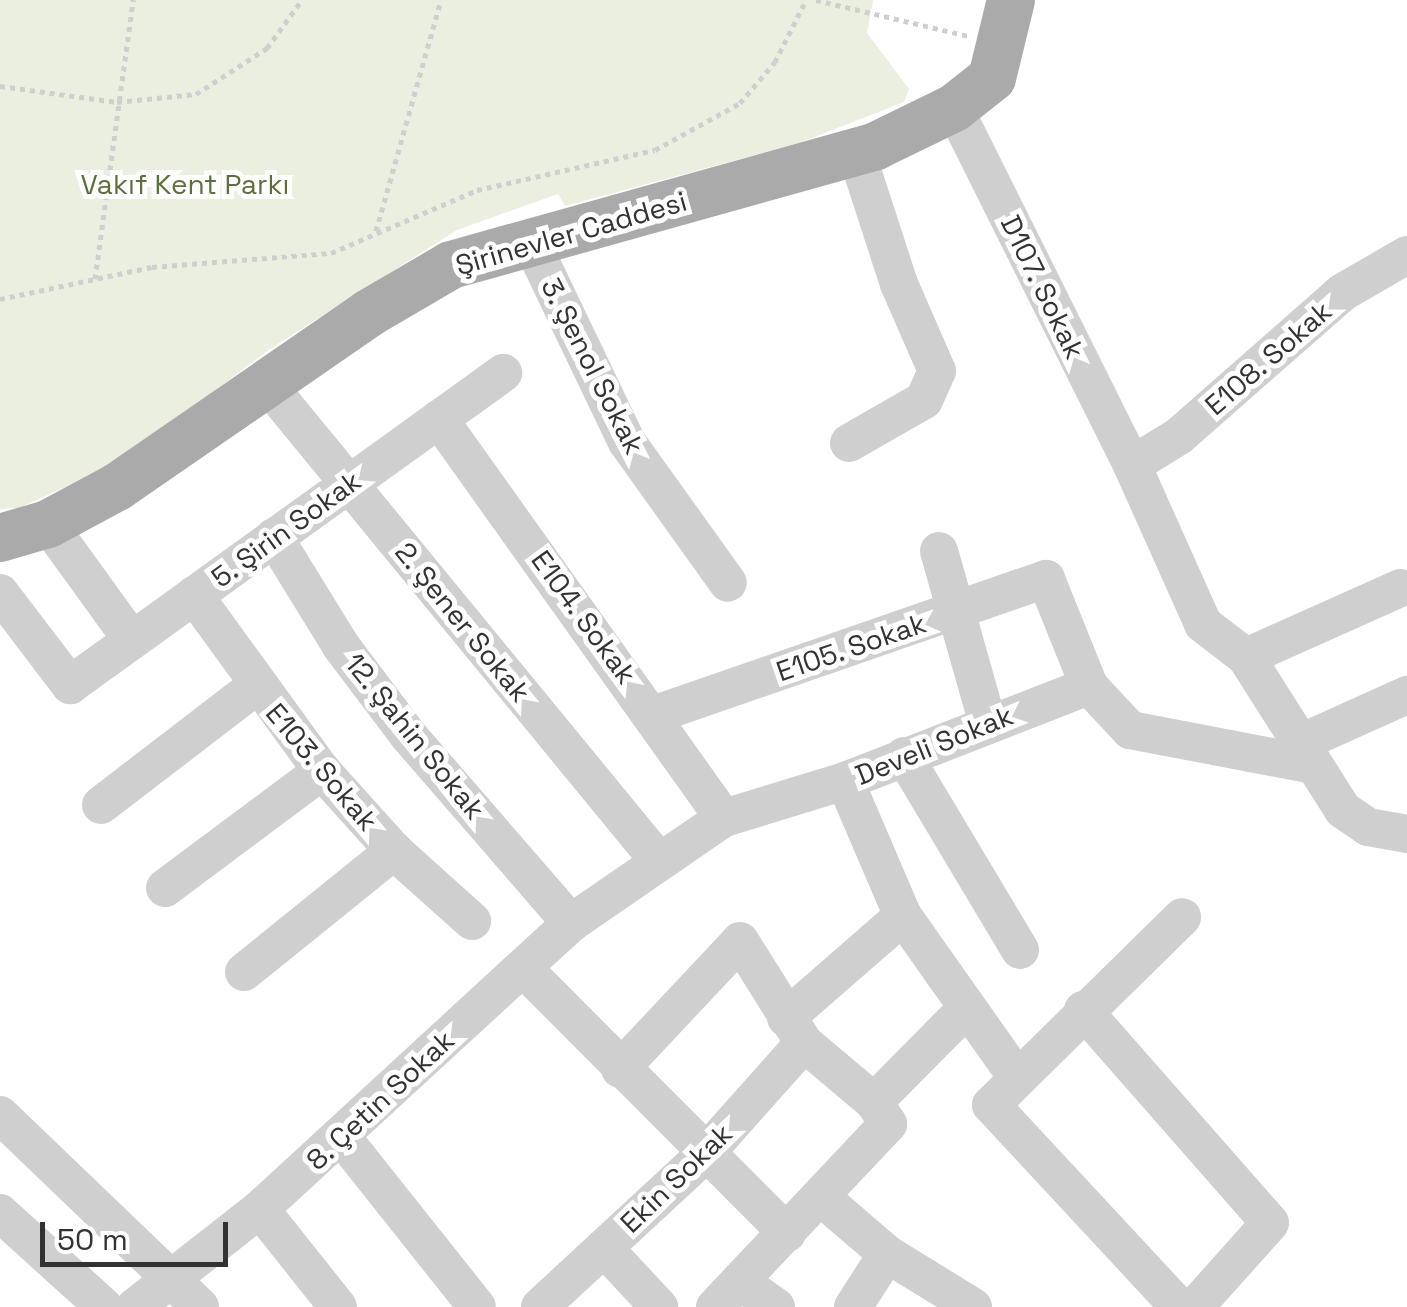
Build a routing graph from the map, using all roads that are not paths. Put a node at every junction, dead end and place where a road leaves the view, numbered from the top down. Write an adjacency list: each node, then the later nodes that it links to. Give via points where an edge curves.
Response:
1 (1006, 22): 2 (main road, Şirinevler Caddesi, via 992,78)
2 (954, 108): 3 (main road, Şirinevler Caddesi); 10 (street, D107. Sokak)
3 (856, 152): 4 (main road, Şirinevler Caddesi); 9 (street, via 898,284 936,371 924,400)
4 (532, 244): 7 (main road, Şirinevler Caddesi, via 451,265); 16 (street, 3. Şenol Sokak, via 628,442)
5 (1407, 254): 10 (street, E108. Sokak, via 1343,292 1179,436)
6 (503, 373): 8 (street, 5. Şirin Sokak)
7 (267, 384): 11 (street, 2. Şener Sokak); 12 (main road, Şirinevler Caddesi, via 116,487)
8 (440, 420): 11 (street, 5. Şirin Sokak); 26 (street, E104. Sokak)
9 (849, 443)
10 (1132, 466): 22 (street, D107. Sokak, via 1203,624)
11 (350, 483): 13 (street, 5. Şirin Sokak); 36 (street, 2. Şener Sokak)
12 (48, 524): 14 (main road, Şirinevler Caddesi); 21 (street)
13 (274, 537): 19 (street, 5. Şirin Sokak); 41 (street, 12. Şahin Sokak, via 408,735)
14 (0, 538)
15 (939, 550): 20 (street)
16 (728, 582)
17 (1400, 588): 22 (street)
18 (0, 593): 21 (street, 5. Şirin Sokak, via 70,686)
19 (194, 595): 21 (street, 5. Şirin Sokak); 24 (street, E103. Sokak)
20 (960, 609): 23 (street, E105. Sokak, via 1046,579); 26 (street, E105. Sokak); 27 (street)
21 (132, 640)
22 (1246, 657): 28 (street)
23 (1089, 686): 27 (street, Develi Sokak); 28 (street, via 1130,730)
24 (255, 687): 30 (street, E103. Sokak); 32 (street)
25 (1407, 695): 28 (street)
26 (656, 714): 33 (street, E104. Sokak)
27 (987, 721): 29 (street, Develi Sokak)
28 (1303, 754): 34 (street, via 1343,810 1368,827)
29 (904, 756): 31 (street, Develi Sokak); 42 (street)
30 (322, 771): 35 (street, E103. Sokak); 37 (street)
31 (845, 781): 33 (street, Develi Sokak); 38 (street)
32 (101, 805)
33 (724, 818): 36 (street, Develi Sokak)
34 (1403, 831)
35 (394, 851): 40 (street, E103. Sokak); 44 (street)
36 (658, 860): 41 (street, Develi Sokak)
37 (164, 888)
38 (903, 916): 45 (street); 47 (street, Ekin Sokak)
39 (1182, 917): 46 (street)
40 (472, 921)
41 (572, 923): 43 (street, 8. Çetin Sokak)
42 (1020, 950)
43 (523, 968): 48 (street); 52 (street, 8. Çetin Sokak)
44 (244, 972)
45 (966, 1009): 49 (street); 50 (street)
46 (1083, 1010): 49 (street); 73 (street, via 1270,1223)
47 (795, 1030): 48 (street, via 740,941); 50 (street); 53 (street, Ekin Sokak)
48 (620, 1069): 53 (street)
49 (1016, 1076): 72 (street, via 991,1105)
50 (874, 1102): 54 (street, via 888,1124)
51 (0, 1115): 60 (street)
52 (341, 1136): 55 (street, 8. Çetin Sokak); 66 (street)
53 (705, 1154): 57 (street); 58 (street, Ekin Sokak)
54 (822, 1198): 57 (street); 59 (street)
55 (260, 1209): 60 (street, 8. Çetin Sokak); 65 (street)
56 (0, 1214): 62 (street)
57 (787, 1233): 61 (street)
58 (604, 1248): 67 (street, Ekin Sokak); 68 (street)
59 (886, 1254): 70 (street); 71 (street)
60 (175, 1277): 63 (street, 8. Çetin Sokak); 64 (street)
61 (728, 1294): 69 (street)
62 (104, 1307)
63 (135, 1307)
64 (200, 1307)
65 (338, 1307)
66 (477, 1307)
67 (540, 1307)
68 (659, 1307)
69 (776, 1307)
70 (853, 1307)
71 (973, 1307)
72 (1179, 1307)
73 (1195, 1307)

